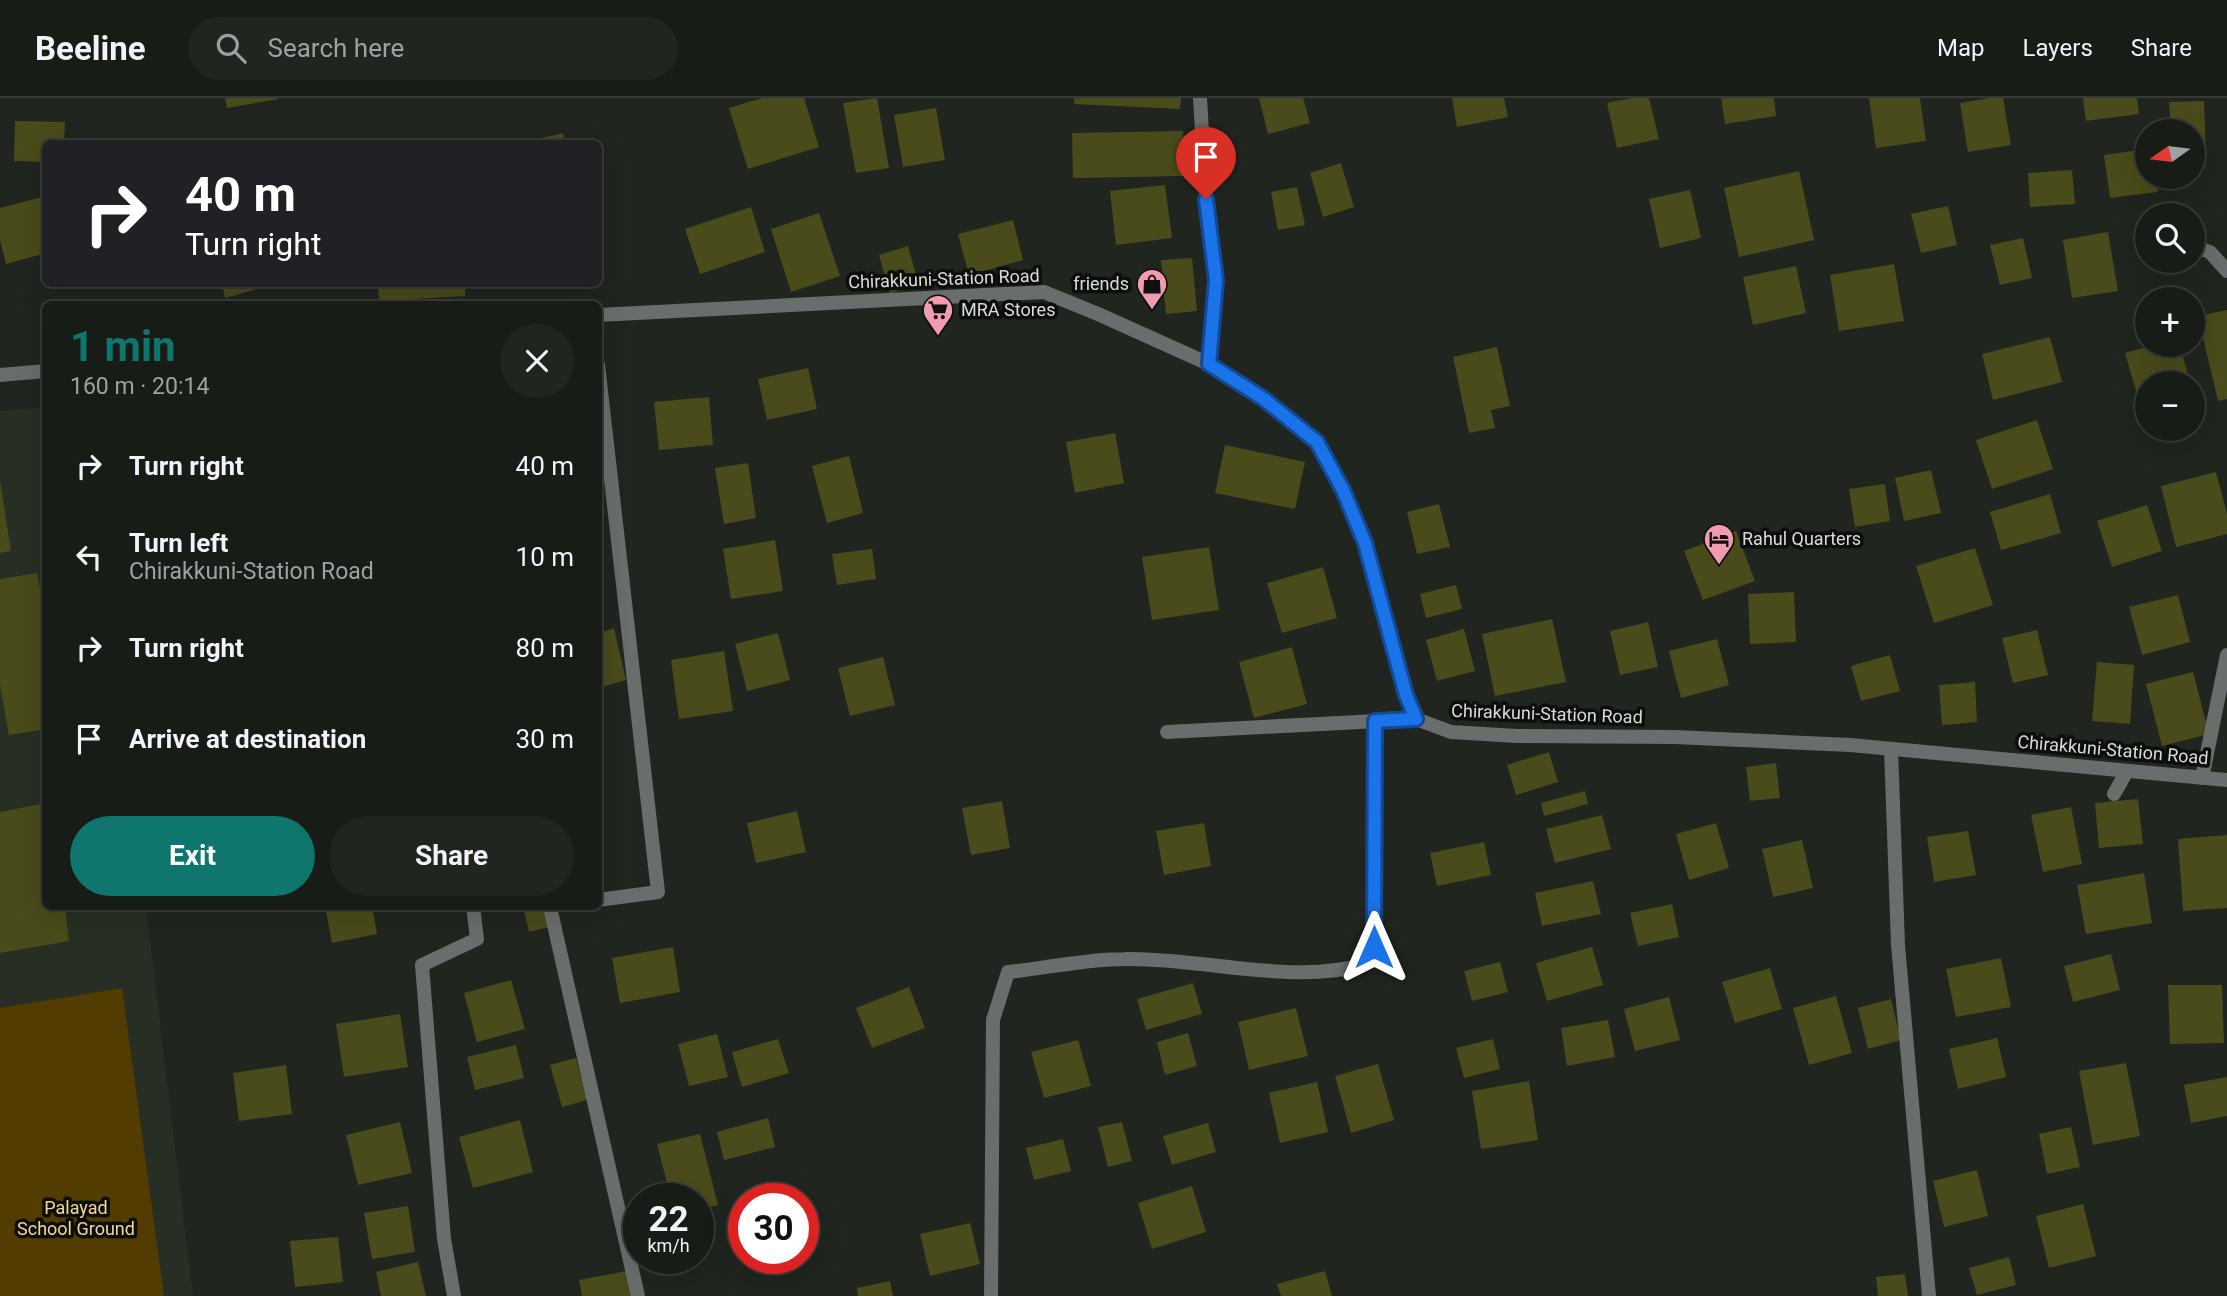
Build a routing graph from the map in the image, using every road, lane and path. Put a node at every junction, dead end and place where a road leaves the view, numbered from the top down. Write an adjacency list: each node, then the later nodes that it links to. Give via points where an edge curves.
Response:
1 (1200, 98): 5 (street, via 1216,280)
2 (2205, 250): 3 (street)
3 (2227, 271)
4 (602, 315): 5 (street, Chirakkuni-Station Road, via 1044,292)
5 (1209, 364): 10 (street, Chirakkuni-Station Road, via 1264,399 1317,442 1365,543)
6 (42, 371): 7 (street)
7 (0, 375)
8 (602, 400): 18 (street, via 658,892)
9 (2227, 654): 15 (street)
10 (1416, 719): 11 (street); 13 (street, Chirakkuni-Station Road, via 1451,732)
11 (1375, 721): 12 (street); 23 (street, via 1374,947 1365,964 1343,971 1295,971 1125,958 1008,972 993,1020)
12 (1167, 732)
13 (1891, 748): 14 (street, Chirakkuni-Station Road); 24 (street, via 1898,945)
14 (2127, 771): 15 (street, Chirakkuni-Station Road); 17 (street)
15 (2202, 778): 16 (street, Chirakkuni-Station Road)
16 (2227, 780)
17 (2114, 794)
18 (602, 899)
19 (473, 910): 21 (street, via 477,939 422,965 444,1239)
20 (551, 910): 22 (street)
21 (454, 1296)
22 (638, 1296)
23 (990, 1296)
24 (1929, 1296)

